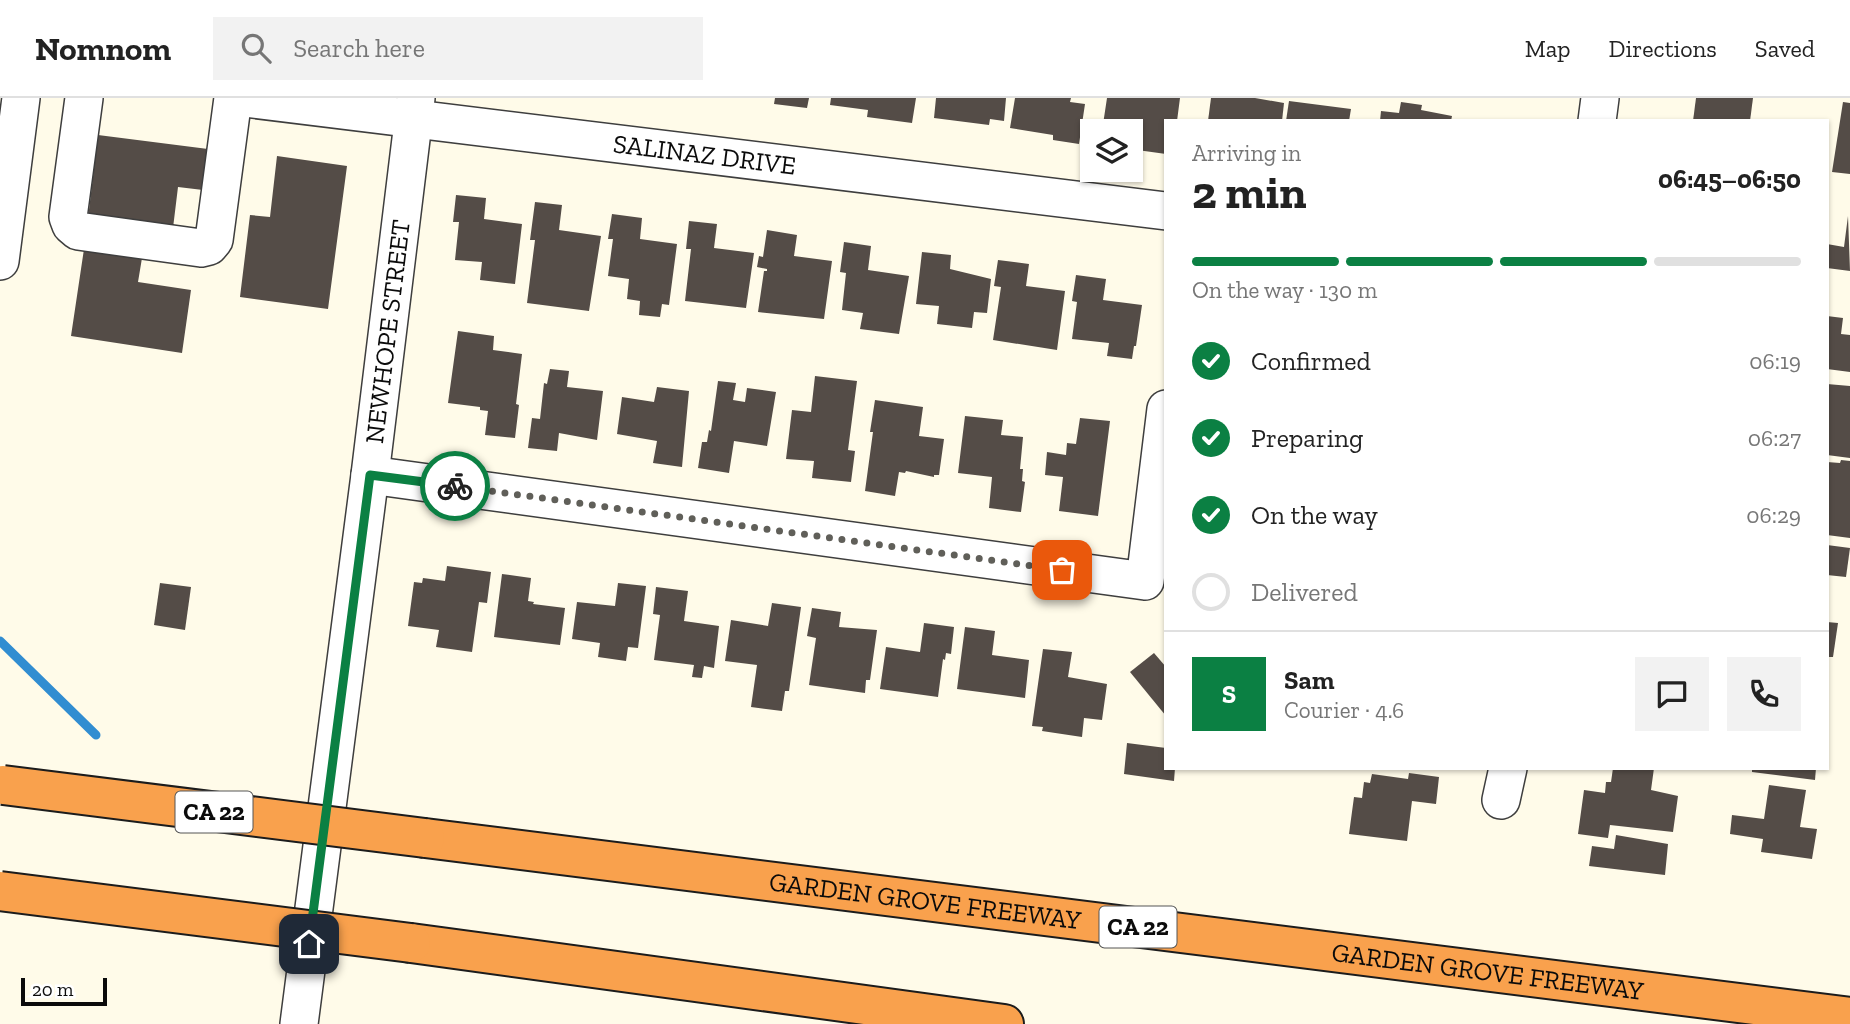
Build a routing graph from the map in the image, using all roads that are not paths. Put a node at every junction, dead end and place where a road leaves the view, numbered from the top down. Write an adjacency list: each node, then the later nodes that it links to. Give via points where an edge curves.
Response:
1 (20, 98): 9 (street)
2 (84, 98): 3 (street, via 68,217 71,225 78,230 201,248 214,240)
3 (233, 98)
4 (244, 98): 6 (street, SALINAZ DRIVE)
5 (1600, 98): 7 (street)
6 (415, 108): 8 (street, SALINAZ DRIVE); 11 (street, NEWHOPE STREET)
7 (1597, 119)
8 (1164, 211)
9 (0, 261)
10 (1164, 425): 11 (street, via 1145,581)
11 (370, 475): 17 (street, NEWHOPE STREET)
12 (2, 785): 14 (highway, GARDEN GROVE FREEWAY / CA 22, bridge)
13 (0, 891): 18 (highway, bridge)
14 (1769, 1005): 15 (highway); 16 (highway, GARDEN GROVE FREEWAY / CA 22)
15 (1850, 1009)
16 (1850, 1017)
17 (299, 1024)
18 (1004, 1024)

